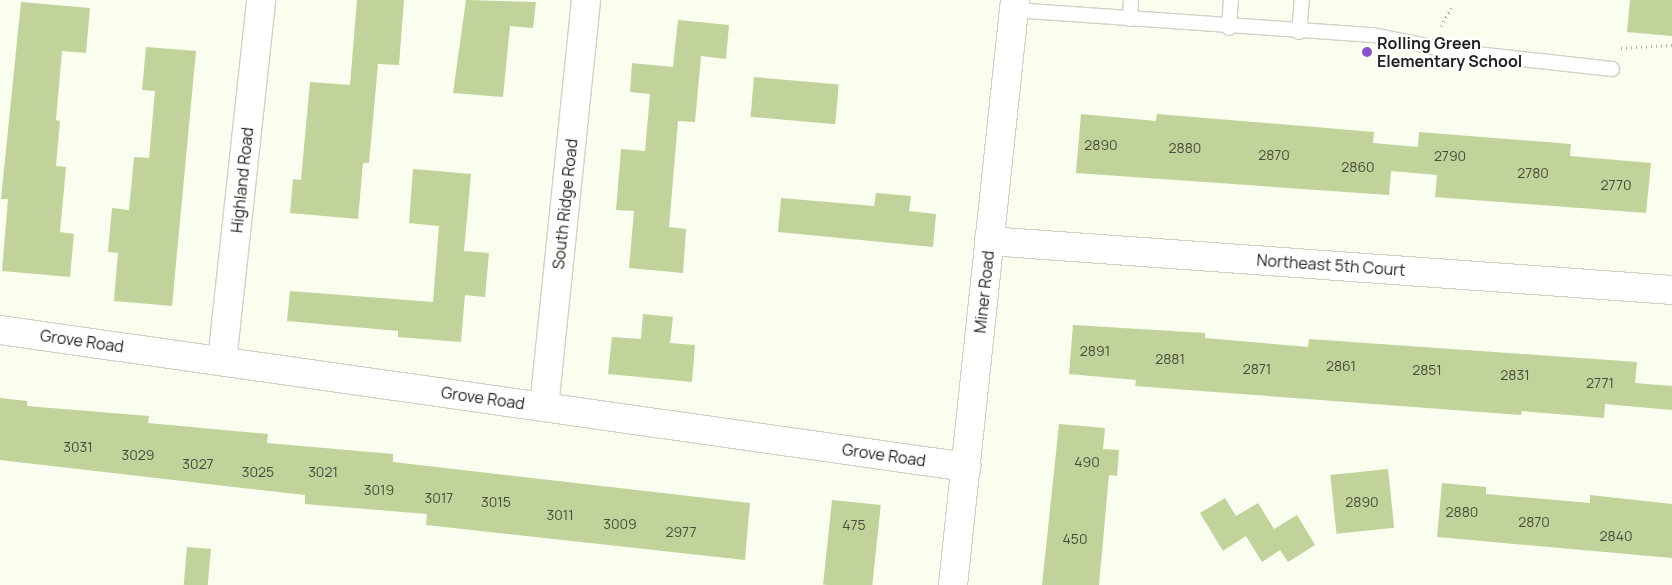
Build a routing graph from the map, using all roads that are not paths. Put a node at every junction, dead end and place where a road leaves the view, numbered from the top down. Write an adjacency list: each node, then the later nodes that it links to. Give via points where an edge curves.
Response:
1 (261, 0): 14 (street, Highland Road)
2 (586, 0): 15 (street, South Ridge Road)
3 (1131, 0): 7 (lane)
4 (1231, 0): 8 (lane)
5 (1302, 0): 9 (lane)
6 (1014, 5): 7 (lane); 11 (street, Miner Road)
7 (1130, 19): 8 (lane)
8 (1229, 28): 9 (lane)
9 (1299, 32): 10 (lane, via 1373,35 1458,52)
10 (1612, 69)
11 (989, 241): 12 (street, Northeast 5th Court); 16 (street, Miner Road)
12 (1672, 290)
13 (0, 330): 14 (street, Grove Road)
14 (222, 361): 15 (street, Grove Road)
15 (544, 407): 16 (street, Grove Road)
16 (966, 467): 17 (street, Miner Road)
17 (953, 585)

